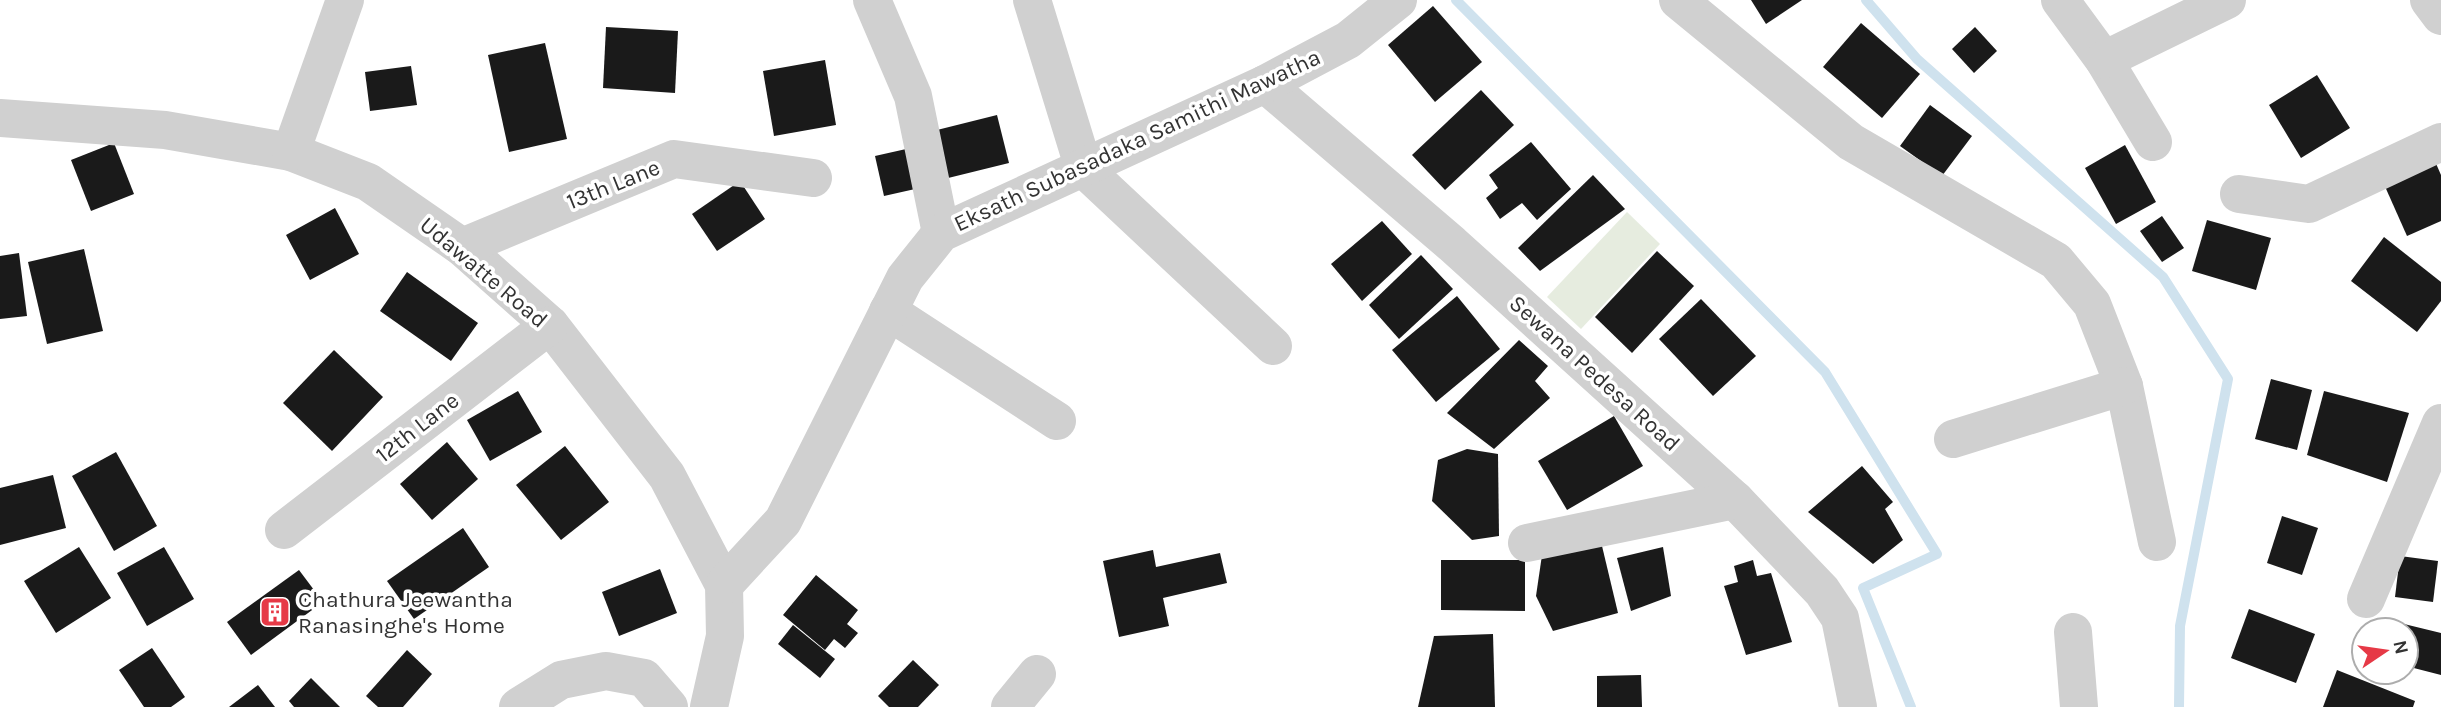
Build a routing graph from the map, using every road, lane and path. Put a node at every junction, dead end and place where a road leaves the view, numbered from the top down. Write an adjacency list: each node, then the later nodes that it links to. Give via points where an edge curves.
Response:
1 (345, 0): 15 (street)
2 (872, 0): 19 (street, via 913,96)
3 (1032, 0): 16 (street)
4 (1398, 0): 11 (street, Eksath Subasadaka Samithi Mawatha, via 1348,40)
5 (1678, 0): 24 (street, via 1851,142 2056,261 2092,304)
6 (2060, 0): 10 (street)
7 (2227, 0): 10 (street)
8 (2429, 0): 9 (street)
9 (2441, 16)
10 (2104, 60): 13 (street)
11 (1265, 84): 16 (street, Eksath Subasadaka Samithi Mawatha); 28 (street, Sewana Pedesa Road, via 1452,244)
12 (0, 118): 15 (street, Udawatte Road, via 165,130)
13 (2153, 142)
14 (2441, 142): 18 (street, via 2309,204)
15 (291, 152): 20 (street, Udawatte Road, via 368,182)
16 (1084, 169): 19 (street, Eksath Subasadaka Samithi Mawatha); 23 (street)
17 (813, 178): 20 (street, 13th Lane, via 674,159)
18 (2239, 194)
19 (941, 233): 21 (street, Eksath Subasadaka Samithi Mawatha, via 905,278)
20 (462, 247): 22 (street, Udawatte Road)
21 (888, 311): 25 (street); 32 (street, Eksath Subasadaka Samithi Mawatha, via 783,521)
22 (550, 325): 29 (street, 12th Lane); 32 (street, Udawatte Road, via 667,476)
23 (1273, 346)
24 (2124, 386): 27 (street); 30 (street)
25 (1057, 421)
26 (2441, 424): 33 (street)
27 (1953, 439)
28 (1735, 500): 31 (street); 40 (street, Sewana Pedesa Road, via 1822,591 1840,618)
29 (284, 530)
30 (2157, 542)
31 (1527, 543)
32 (724, 585): 38 (street, Udawatte Road, via 726,636)
33 (2366, 599)
34 (2073, 632): 41 (street)
35 (1037, 674): 39 (street)
36 (518, 707): 37 (street, via 561,680 606,671 644,678)
37 (668, 707)
38 (709, 707)
39 (1010, 707)
40 (1858, 707)
41 (2079, 707)

